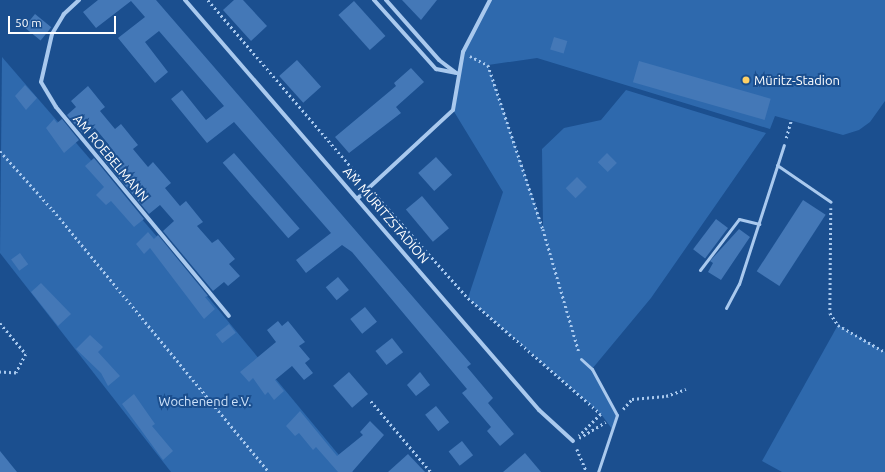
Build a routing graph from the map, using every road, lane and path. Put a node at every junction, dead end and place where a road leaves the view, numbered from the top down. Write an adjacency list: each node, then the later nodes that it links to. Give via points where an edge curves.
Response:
1 (79, 0): 19 (street, AM ROEBELMANN, via 64,14 52,34 41,82 56,107)
2 (185, 0): 14 (street, AM MÜRITZSTADION)
3 (208, 0): 13 (path)
4 (374, 0): 8 (street, via 436,69)
5 (386, 0): 8 (street, via 439,60)
6 (490, 0): 7 (street)
7 (463, 52): 8 (street); 22 (path, via 488,65 543,229)
8 (457, 73): 13 (street, via 453,110)
9 (791, 121): 10 (path)
10 (784, 145): 12 (lane)
11 (0, 151): 28 (path, via 53,210)
12 (777, 165): 15 (lane); 16 (lane)
13 (369, 187): 14 (street); 27 (path, via 468,298 601,414)
14 (358, 198): 27 (street, AM MÜRITZSTADION, via 539,410)
15 (831, 202): 21 (path, via 830,314 838,326)
16 (759, 224): 17 (lane, via 739,219); 18 (lane, via 739,284)
17 (700, 270)
18 (726, 308)
19 (229, 316)
20 (0, 323): 23 (path, via 26,354 16,373)
21 (885, 352)
22 (582, 359): 26 (lane, via 592,369)
23 (0, 372)
24 (686, 389): 26 (path, via 666,396 632,399)
25 (371, 401): 29 (path)
26 (617, 415): 27 (path); 31 (lane)
27 (573, 441): 30 (path)
28 (268, 472)
29 (431, 472)
30 (587, 472)
31 (598, 472)

